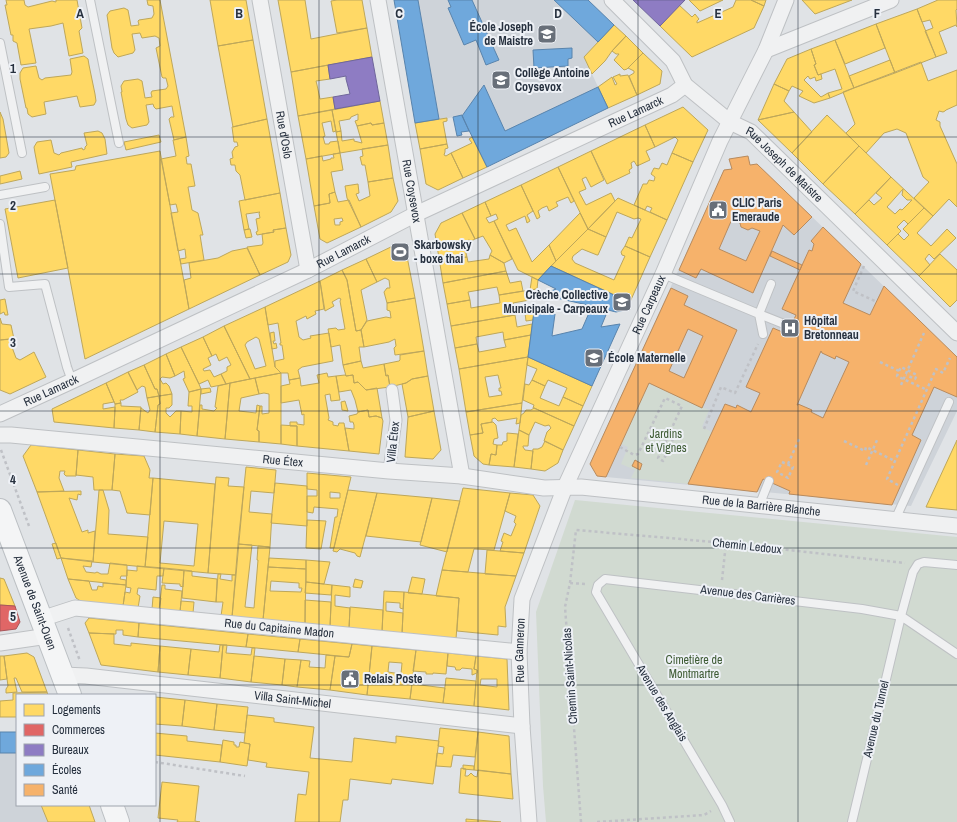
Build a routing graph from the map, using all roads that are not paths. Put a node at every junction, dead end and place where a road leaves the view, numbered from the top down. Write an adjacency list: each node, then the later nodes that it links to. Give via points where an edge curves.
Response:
1 (90, 0): 11 (lane)
2 (260, 0): 17 (street, Rue d'Oslo)
3 (378, 0): 15 (street, Rue Coysevox)
4 (612, 0): 9 (street, Rue Joseph de Maistre, via 673,61)
5 (786, 0): 8 (street)
6 (891, 0): 8 (street)
7 (0, 43): 12 (lane)
8 (766, 50): 10 (street, Rue Carpeaux)
9 (685, 86): 10 (street, Rue Joseph de Maistre); 15 (street, Rue Lamarck, via 672,95)
10 (730, 122): 18 (street, Rue Carpeaux); 22 (street, Rue Joseph de Maistre, via 751,132)
11 (119, 143)
12 (22, 154)
13 (44, 187): 14 (lane)
14 (0, 195)
15 (416, 214): 17 (street, Rue Lamarck); 30 (street, Rue Coysevox)
16 (0, 224): 24 (lane, via 9,287 45,284)
17 (308, 270): 24 (street, Rue Lamarck)
18 (663, 274): 20 (lane); 32 (street, Rue Carpeaux)
19 (772, 284): 20 (lane)
20 (759, 314): 21 (lane); 23 (lane)
21 (790, 326)
22 (957, 333)
23 (763, 334)
24 (72, 381): 27 (street, Rue Lamarck)
25 (392, 390): 29 (street, Villa Étex, via 396,420)
26 (949, 402): 35 (lane)
27 (0, 414)
28 (0, 435): 29 (street, Rue Étex, via 11,434)
29 (389, 471): 30 (street, Rue Étex)
30 (462, 476): 32 (street, Rue Étex, via 544,488)
31 (769, 481): 33 (lane)
32 (565, 487): 33 (street, Rue de la Barrière Blanche); 42 (street, Rue Ganneron, via 522,599)
33 (759, 506): 35 (street, Rue de la Barrière Blanche)
34 (0, 510): 40 (main road, Avenue de Saint-Ouen)
35 (895, 520): 36 (street, Rue de la Barrière Blanche)
36 (957, 526)
37 (957, 565): 39 (lane, Avenue du Tunnel, via 924,562 918,564 913,572)
38 (598, 584): 39 (lane, Avenue des Carrières, via 605,579 862,609); 49 (lane, Avenue des Anglais, via 596,592)
39 (901, 616): 43 (lane); 50 (lane, Avenue du Tunnel)
40 (45, 628): 41 (street, Rue du Capitaine Madon); 42 (street, Rue du Capitaine Madon, via 75,608); 44 (main road, Avenue de Saint-Ouen)
41 (0, 643)
42 (519, 652): 45 (street, Rue Ganneron)
43 (957, 654)
44 (66, 685): 45 (street, Villa Saint-Michel, via 86,676)
45 (522, 726): 48 (street, Rue Ganneron)
46 (112, 806): 47 (main road)
47 (118, 822)
48 (529, 822)
49 (730, 822)
50 (852, 822)

